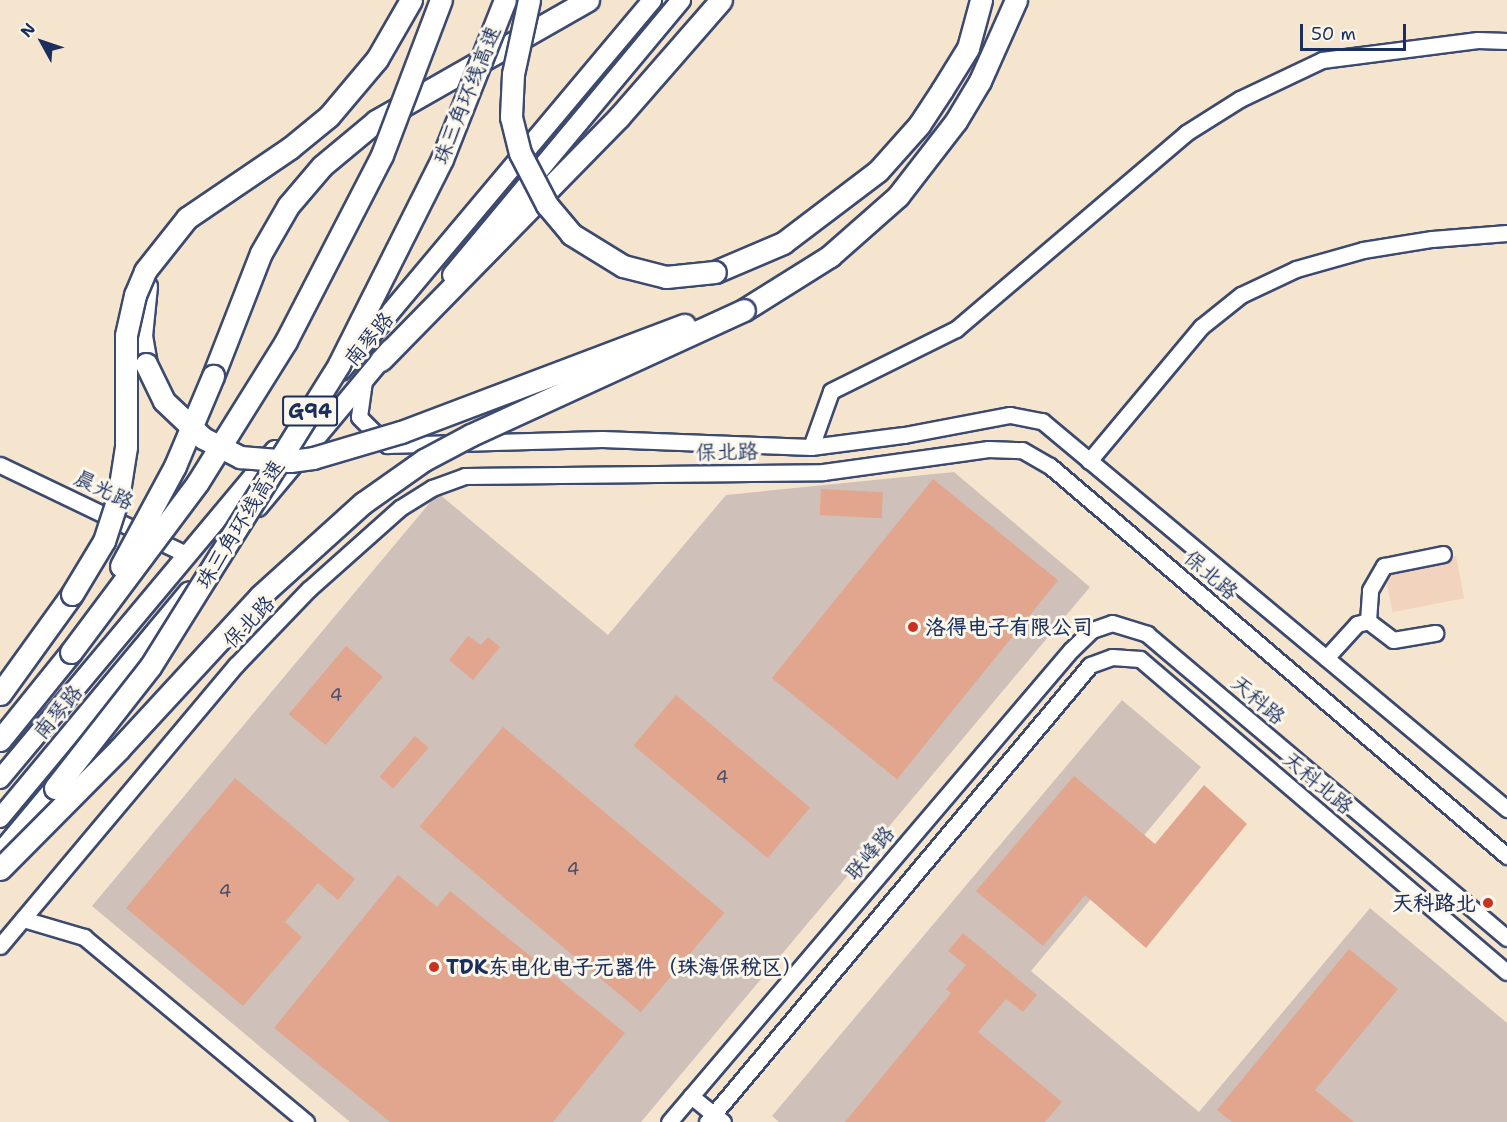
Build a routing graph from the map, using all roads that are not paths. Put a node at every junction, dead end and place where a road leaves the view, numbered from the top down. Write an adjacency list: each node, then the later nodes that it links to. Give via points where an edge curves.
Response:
1 (411, 0): 15 (highway, bridge, via 378,59 329,116 290,148 201,207)
2 (441, 0): 29 (highway, G94, bridge, via 382,155 286,341 198,482)
3 (505, 0): 36 (highway, 珠三角环线高速 / G94, bridge, via 442,159 339,364 150,667)
4 (529, 0): 13 (highway, bridge, via 513,74 511,117 520,153 547,205 582,243 623,266 666,277 715,272 783,243 854,193 919,125)
5 (588, 0): 29 (highway, bridge, via 376,121 339,149 306,184 261,253 175,466)
6 (652, 0): 25 (main road, 南琴路)
7 (681, 0): 17 (main road, 南琴路)
8 (721, 0): 17 (highway, via 619,117)
9 (981, 0): 13 (highway)
10 (992, 0): 13 (highway)
11 (1016, 0): 16 (highway, via 980,81 930,158 898,196 865,227 789,282)
12 (1507, 41): 20 (street, via 1478,40 1322,60 1240,99 1185,133 956,329 831,391)
13 (968, 48)
14 (1507, 233): 22 (street, via 1364,250 1296,269 1241,295 1201,327)
15 (152, 259): 16 (highway, bridge, via 143,299 141,336 146,364 158,393 177,417 221,450 272,462 313,458 401,432); 31 (highway, bridge, via 135,295 126,335 126,447 118,498 104,541 72,594)
16 (742, 306): 38 (highway, bridge, via 481,430 424,460 363,503 260,596 119,749)
17 (381, 360): 18 (main road, 南琴路)
18 (364, 381): 19 (street, via 359,417); 21 (main road, 南琴路)
19 (387, 445): 20 (street, via 603,439); 21 (street)
20 (811, 447): 22 (street, via 1010,415 1042,421)
21 (306, 450): 35 (main road, 南琴路)
22 (1089, 461): 30 (street)
23 (0, 465): 25 (street, 晨光路)
24 (1443, 554): 26 (street, via 1384,567 1370,590)
25 (188, 555): 33 (main road, 南琴路)
26 (1368, 621): 28 (street, via 1393,640); 30 (street, via 1357,624)
27 (1112, 623): 40 (street, 天科路, via 1148,634); 43 (street, 联峰路, via 1092,630 1071,650)
28 (1435, 633)
29 (71, 652): 32 (highway, G94)
30 (1326, 658): 34 (street)
31 (0, 694)
32 (0, 740)
33 (0, 779)
34 (1507, 809)
35 (0, 818)
36 (0, 854)
37 (1507, 856): 39 (street, 保北路, via 1050,466 1022,450 988,449 823,472 465,476 432,488 399,508 309,590 236,665)
38 (0, 869)
39 (23, 919): 41 (street, 保北路); 45 (street, via 84,937)
40 (1507, 938)
41 (0, 946)
42 (1507, 972): 44 (street, 天科北路, via 1140,659 1112,657 1090,665)
43 (691, 1096): 44 (street); 46 (street, 联峰路)
44 (714, 1119)
45 (306, 1122)
46 (669, 1122)

